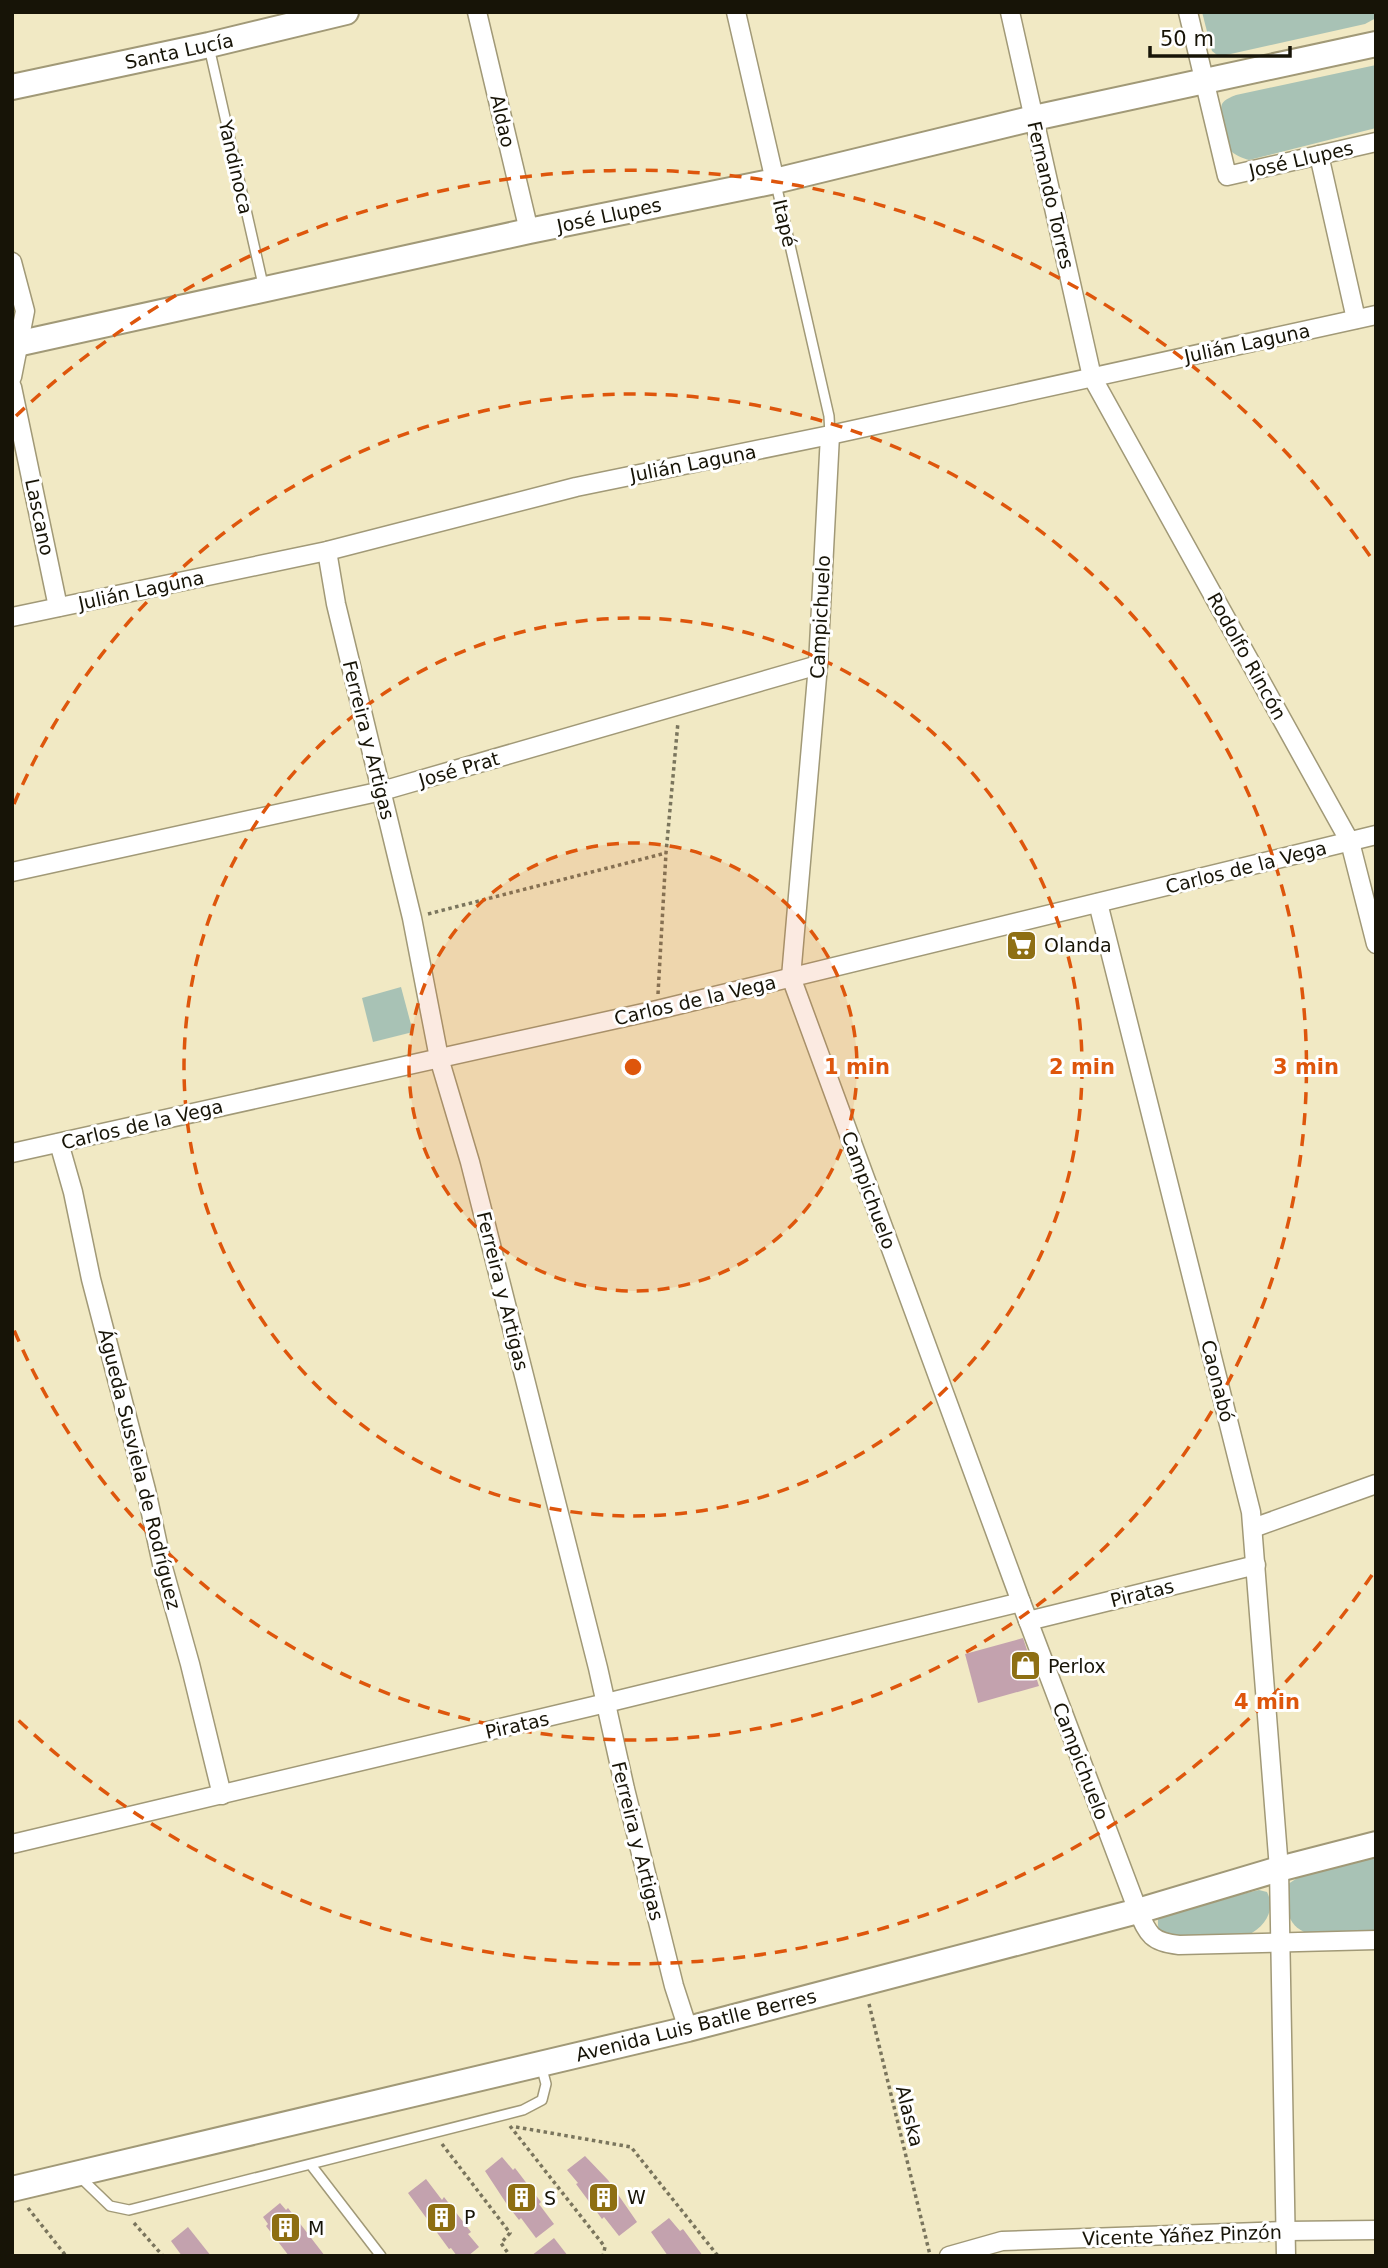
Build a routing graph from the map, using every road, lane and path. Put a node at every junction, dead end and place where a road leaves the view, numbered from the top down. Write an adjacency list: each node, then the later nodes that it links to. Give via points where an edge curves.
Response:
1 (346, 12): 7 (street, Santa Lucía)
2 (477, 12): 14 (street, Aldao)
3 (736, 12): 13 (street, Itapé)
4 (1010, 12): 10 (street, Fernando Torres)
5 (1188, 12): 8 (street)
6 (1376, 44): 8 (street, José Llupes)
7 (209, 45): 9 (street, Santa Lucía); 16 (lane, Yandinoca)
8 (1204, 80): 10 (street, José Llupes); 12 (street, José Llupes, via 1227,176)
9 (12, 87)
10 (1034, 118): 13 (street, José Llupes); 21 (street, Fernando Torres)
11 (1376, 142): 12 (street, José Llupes)
12 (1319, 155): 18 (street)
13 (775, 181): 14 (street, José Llupes); 23 (lane, Itapé)
14 (529, 231): 16 (street, José Llupes)
15 (12, 262): 19 (street, via 25,310)
16 (264, 290): 19 (street, José Llupes)
17 (1376, 315): 18 (street, Julián Laguna)
18 (1356, 319): 21 (street, Julián Laguna)
19 (16, 345): 20 (street)
20 (12, 377)
21 (1092, 377): 23 (street, Julián Laguna); 31 (street, Rodolfo Rincón)
22 (12, 387): 25 (street, Lascano)
23 (830, 435): 24 (street, Julián Laguna, via 576,487); 27 (street, Campichuelo)
24 (327, 551): 25 (street, Julián Laguna); 29 (street, Ferreira y Artigas)
25 (58, 607): 26 (street, Julián Laguna)
26 (12, 617)
27 (818, 665): 28 (street, José Prat); 37 (street, Campichuelo)
28 (679, 705): 29 (street, José Prat); 32 (path)
29 (382, 791): 33 (street, José Prat); 35 (street, Ferreira y Artigas)
30 (1376, 835): 31 (street, Carlos de la Vega)
31 (1350, 842): 34 (street, Carlos de la Vega); 36 (street, Rodolfo Rincón)
32 (666, 853): 35 (path); 38 (path)
33 (12, 872)
34 (1098, 903): 37 (street, Carlos de la Vega); 43 (street, Caonabó)
35 (412, 919): 39 (street, Ferreira y Artigas)
36 (1376, 944)
37 (792, 977): 38 (street, Carlos de la Vega); 45 (street, Campichuelo)
38 (657, 1010): 39 (street, Carlos de la Vega)
39 (439, 1058): 40 (street, Carlos de la Vega); 47 (street, Ferreira y Artigas)
40 (59, 1143): 41 (street, Carlos de la Vega); 48 (street, Águeda Susviela de Rodríguez)
41 (12, 1153)
42 (1376, 1484): 43 (street)
43 (1253, 1528): 44 (street, Caonabó)
44 (1256, 1564): 46 (street, Piratas); 51 (street, Caonabó)
45 (1021, 1602): 46 (street, Campichuelo); 47 (street, Piratas)
46 (1028, 1621): 52 (street, Campichuelo)
47 (607, 1703): 48 (street, Piratas); 56 (street, Ferreira y Artigas)
48 (222, 1795): 49 (street, Piratas)
49 (12, 1844)
50 (1376, 1844): 51 (street, Avenida Luis Batlle Berres)
51 (1279, 1869): 52 (street, Avenida Luis Batlle Berres); 54 (street)
52 (1138, 1911): 54 (street, Campichuelo, via 1151,1937 1164,1944); 55 (street, Avenida Luis Batlle Berres)
53 (1376, 1940): 54 (street, Campichuelo)
54 (1279, 1943): 66 (street)
55 (863, 1982): 56 (street, Avenida Luis Batlle Berres); 73 (path, Alaska)
56 (688, 2029): 57 (street, Avenida Luis Batlle Berres)
57 (541, 2064): 58 (lane, via 546,2084 542,2100); 62 (street, Avenida Luis Batlle Berres)
58 (507, 2115): 59 (path); 60 (lane)
59 (510, 2126): 71 (path, via 605,2247); 72 (path, via 631,2147)
60 (433, 2132): 61 (lane); 70 (path, via 510,2233 501,2243)
61 (311, 2165): 64 (lane, via 129,2210); 69 (lane)
62 (76, 2174): 63 (street, Avenida Luis Batlle Berres); 64 (lane, via 110,2206)
63 (13, 2189): 67 (path)
64 (121, 2208): 68 (path)
65 (1376, 2230): 66 (street, Vicente Yáñez Pinzón)
66 (1286, 2231): 74 (street, Vicente Yáñez Pinzón, via 1002,2241); 75 (street)
67 (66, 2256)
68 (163, 2256)
69 (381, 2256)
70 (510, 2256)
71 (603, 2256)
72 (718, 2256)
73 (930, 2256)
74 (949, 2256)
75 (1286, 2256)

